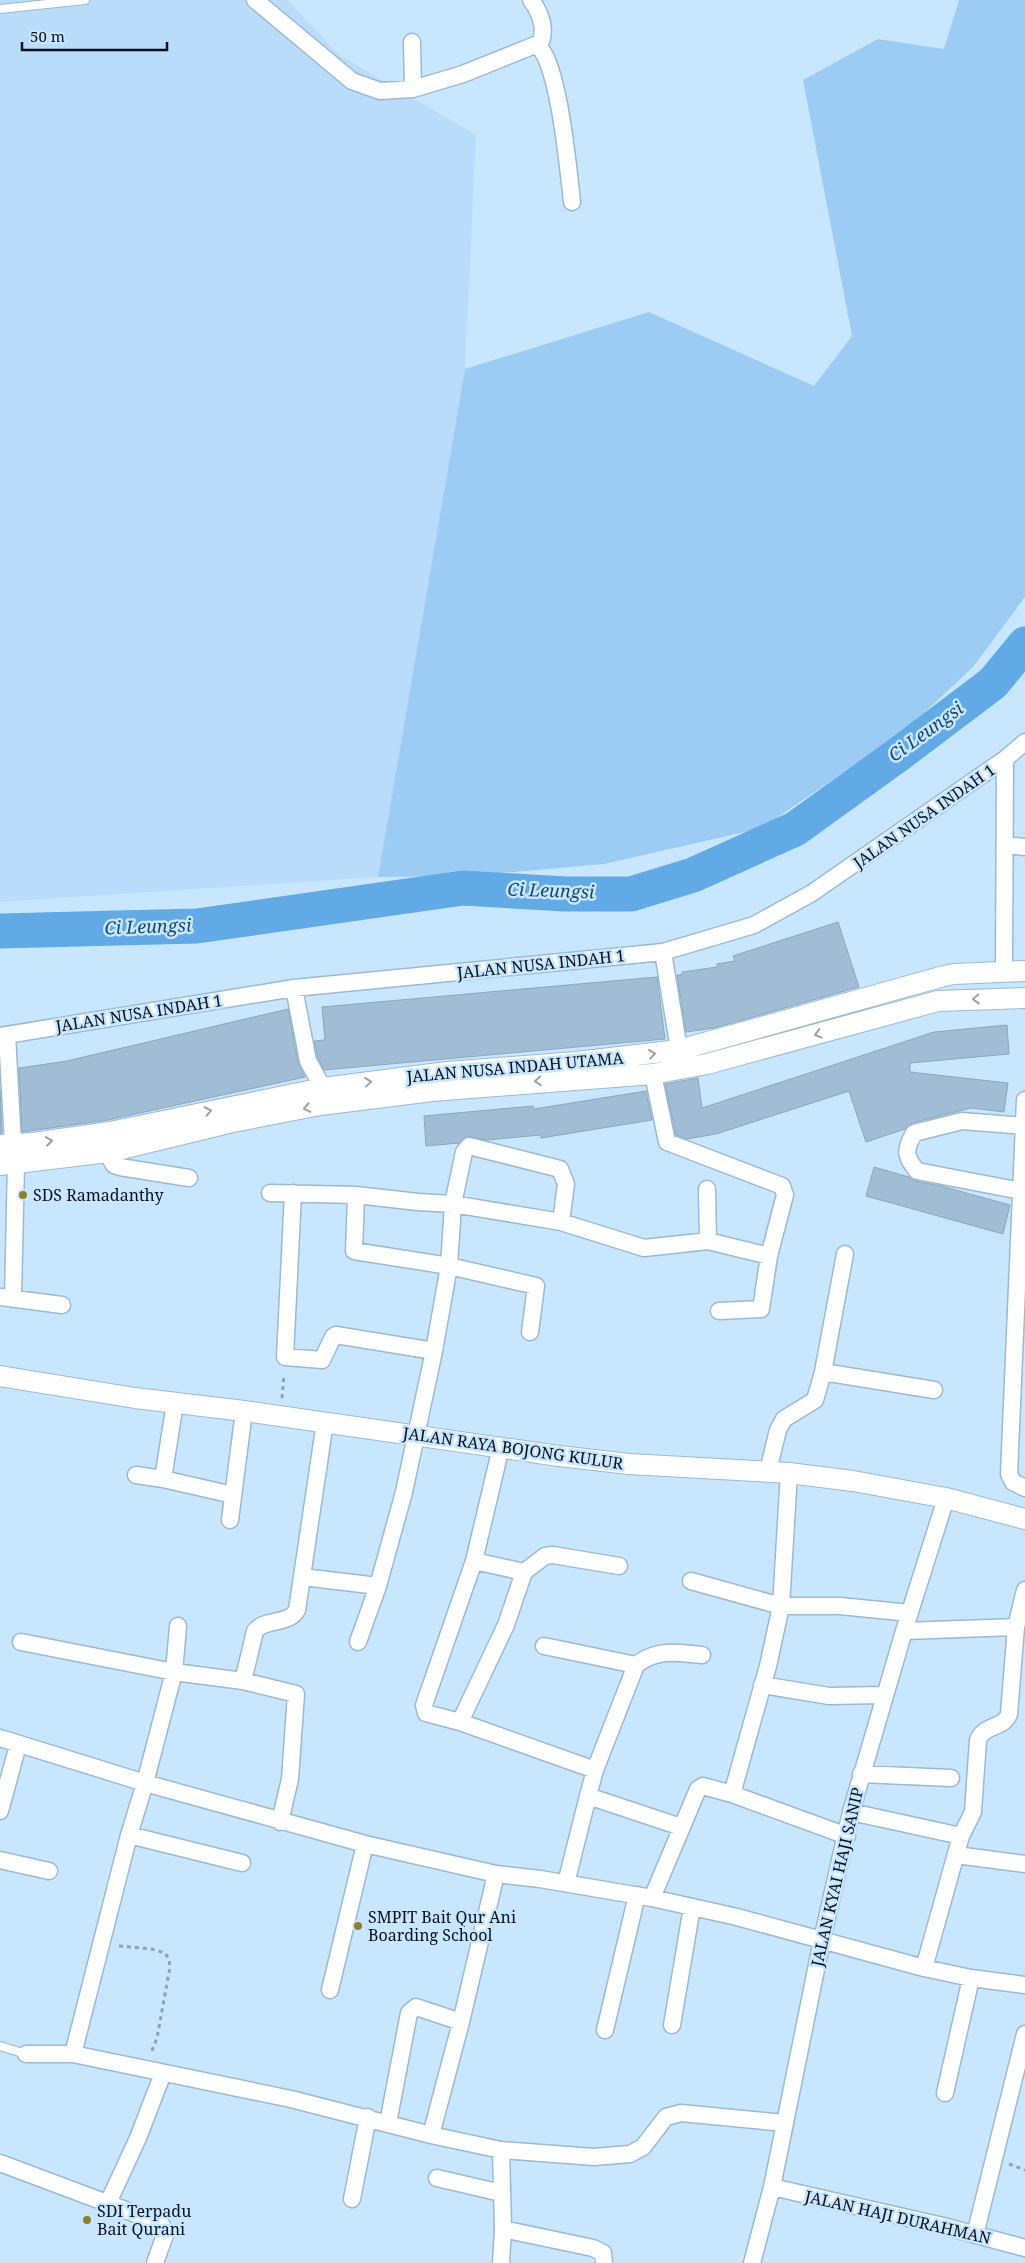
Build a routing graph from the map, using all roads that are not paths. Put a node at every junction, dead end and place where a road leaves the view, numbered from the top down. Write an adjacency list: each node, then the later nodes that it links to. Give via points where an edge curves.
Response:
1 (85, 0): 4 (lane)
2 (255, 0): 7 (street, via 352,80 380,91)
3 (531, 0): 6 (street, via 538,9 542,27)
4 (0, 8)
5 (412, 42): 7 (street)
6 (539, 46): 7 (street, via 463,74); 8 (street, via 555,83)
7 (413, 88)
8 (572, 202)
9 (1025, 742): 10 (street, JALAN NUSA INDAH 1)
10 (1005, 759): 11 (street); 13 (street, JALAN NUSA INDAH 1, via 812,893 754,925)
11 (1005, 845): 12 (street); 14 (street)
12 (1025, 847)
13 (663, 952): 16 (street, JALAN NUSA INDAH 1); 19 (street)
14 (1004, 971): 15 (street, JALAN NUSA INDAH UTAMA); 19 (street, JALAN NUSA INDAH UTAMA, via 944,976)
15 (1025, 971)
16 (294, 988): 18 (street, JALAN NUSA INDAH 1); 22 (street, via 308,1061)
17 (1025, 998): 21 (street, JALAN NUSA INDAH UTAMA, one-way to 21, via 938,1001 707,1064)
18 (3, 1035): 25 (street)
19 (679, 1050): 20 (street, JALAN NUSA INDAH UTAMA, one-way to 19)
20 (576, 1070): 21 (street, JALAN NUSA INDAH UTAMA); 22 (street, JALAN NUSA INDAH UTAMA, one-way to 20, via 447,1072); 26 (street, JALAN NUSA INDAH UTAMA, one-way to 26, via 320,1105)
21 (653, 1074): 38 (street, via 667,1142 782,1186 786,1195)
22 (323, 1088): 25 (street, JALAN NUSA INDAH UTAMA, one-way to 22, via 110,1132)
23 (1025, 1100): 24 (street)
24 (1024, 1118): 30 (street); 30 (street, via 962,1121 914,1133 907,1146 907,1159 917,1171)
25 (6, 1144)
26 (109, 1152): 27 (street, JALAN NUSA INDAH UTAMA); 28 (street, via 114,1165 120,1167)
27 (8, 1164): 40 (street)
28 (189, 1178)
29 (707, 1189): 36 (street)
30 (1021, 1191): 45 (street)
31 (270, 1193): 32 (street)
32 (293, 1193): 33 (street); 44 (street, via 285,1356 322,1360 336,1335)
33 (356, 1195): 34 (street); 39 (street, via 354,1251)
34 (453, 1204): 35 (street); 35 (street, via 464,1152 469,1146 560,1169 566,1184); 39 (street)
35 (561, 1222): 36 (street, via 644,1248)
36 (708, 1241): 38 (street)
37 (845, 1254): 46 (street)
38 (769, 1256): 42 (street, via 762,1310)
39 (449, 1266): 43 (street, via 536,1286); 44 (street)
40 (6, 1298): 41 (street)
41 (62, 1305)
42 (719, 1311)
43 (530, 1332)
44 (434, 1351): 52 (street)
45 (1020, 1355): 58 (street, via 1009,1474 1013,1482)
46 (823, 1372): 48 (street); 54 (street, via 815,1400 784,1419 778,1430)
47 (0, 1376): 49 (street, JALAN RAYA BOJONG KULUR)
48 (934, 1390)
49 (175, 1403): 50 (street, JALAN RAYA BOJONG KULUR); 57 (street)
50 (244, 1411): 51 (street, JALAN RAYA BOJONG KULUR); 59 (street)
51 (325, 1422): 52 (street, JALAN RAYA BOJONG KULUR); 66 (street)
52 (415, 1435): 53 (street, JALAN RAYA BOJONG KULUR); 68 (street, via 404,1492)
53 (501, 1447): 54 (street, JALAN RAYA BOJONG KULUR, via 629,1464); 63 (street)
54 (768, 1472): 55 (street, JALAN RAYA BOJONG KULUR)
55 (789, 1473): 60 (street, JALAN RAYA BOJONG KULUR); 70 (street)
56 (136, 1475): 57 (street)
57 (163, 1479): 59 (street)
58 (1025, 1488)
59 (233, 1494): 62 (street)
60 (946, 1498): 61 (street, JALAN RAYA BOJONG KULUR); 71 (street, JALAN KYAI HAJI SANIP)
61 (1025, 1519)
62 (230, 1520)
63 (474, 1561): 65 (street); 85 (street, via 424,1705 426,1713)
64 (619, 1566): 65 (street, via 552,1555 545,1556)
65 (524, 1572): 85 (street, via 506,1625)
66 (303, 1577): 68 (street); 81 (street, via 294,1615 258,1626 255,1631)
67 (691, 1581): 70 (street)
68 (378, 1586): 76 (street)
69 (1025, 1590): 73 (street)
70 (781, 1606): 71 (street, via 840,1606); 82 (street)
71 (910, 1613): 74 (street, JALAN KYAI HAJI SANIP)
72 (178, 1626): 80 (street)
73 (1016, 1627): 74 (street); 84 (street)
74 (904, 1631): 83 (street, JALAN KYAI HAJI SANIP)
75 (21, 1642): 80 (street)
76 (358, 1642)
77 (544, 1646): 79 (street)
78 (702, 1655): 79 (street, via 658,1653)
79 (636, 1665): 88 (street)
80 (174, 1672): 81 (street); 91 (street)
81 (243, 1681): 96 (street, via 296,1694 290,1778)
82 (762, 1685): 83 (street, via 829,1696); 92 (street)
83 (885, 1695): 89 (street, JALAN KYAI HAJI SANIP)
84 (1018, 1696): 100 (street, via 1003,1724 980,1734 973,1812)
85 (460, 1722): 88 (street)
86 (0, 1738): 87 (street)
87 (18, 1745): 91 (street); 94 (street)
88 (595, 1770): 93 (street)
89 (861, 1774): 90 (street); 95 (street, JALAN KYAI HAJI SANIP)
90 (951, 1778)
91 (146, 1783): 96 (street); 98 (street)
92 (732, 1794): 97 (street, via 700,1787); 99 (street)
93 (588, 1796): 97 (street); 108 (street)
94 (0, 1811)
95 (851, 1812): 99 (street, JALAN KYAI HAJI SANIP); 100 (street)
96 (280, 1822): 101 (street)
97 (681, 1826): 109 (street)
98 (129, 1835): 104 (street); 122 (street)
99 (847, 1836): 111 (street, JALAN KYAI HAJI SANIP)
100 (961, 1836): 102 (street)
101 (365, 1844): 107 (street); 115 (street)
102 (956, 1855): 105 (street); 112 (street)
103 (0, 1860): 106 (street)
104 (242, 1863)
105 (1025, 1863)
106 (49, 1871)
107 (496, 1874): 108 (street); 116 (street)
108 (566, 1883): 109 (street)
109 (644, 1896): 110 (street); 118 (street)
110 (692, 1907): 111 (street); 117 (street)
111 (822, 1940): 112 (street); 128 (street, JALAN KYAI HAJI SANIP)
112 (924, 1968): 113 (street)
113 (971, 1978): 114 (street); 125 (street)
114 (1025, 1986)
115 (330, 1990)
116 (461, 2022): 127 (street, via 416,2008 409,2013); 129 (street)
117 (672, 2025)
118 (605, 2030)
119 (1025, 2034): 124 (street)
120 (0, 2046): 121 (lane)
121 (26, 2054): 122 (street)
122 (73, 2054): 123 (street)
123 (163, 2073): 126 (street); 136 (street)
124 (1020, 2078): 138 (street)
125 (946, 2093)
126 (368, 2117): 127 (street); 135 (street)
127 (388, 2123): 129 (street)
128 (784, 2123): 130 (street, via 681,2114 666,2117 643,2147 630,2154 594,2157); 133 (street, JALAN KYAI HAJI SANIP)
129 (431, 2135): 130 (street)
130 (501, 2150): 134 (street)
131 (0, 2163): 136 (street)
132 (437, 2178): 134 (street)
133 (772, 2187): 138 (street, JALAN HAJI DURAHMAN); 143 (street, JALAN KYAI HAJI SANIP)
134 (501, 2193): 137 (street)
135 (352, 2199)
136 (108, 2203): 140 (street, via 163,2226 165,2235)
137 (503, 2229): 141 (street); 142 (street, via 593,2248 603,2253)
138 (975, 2235): 139 (street, JALAN HAJI DURAHMAN)
139 (1025, 2248)
140 (155, 2263)
141 (501, 2263)
142 (604, 2263)
143 (752, 2263)

